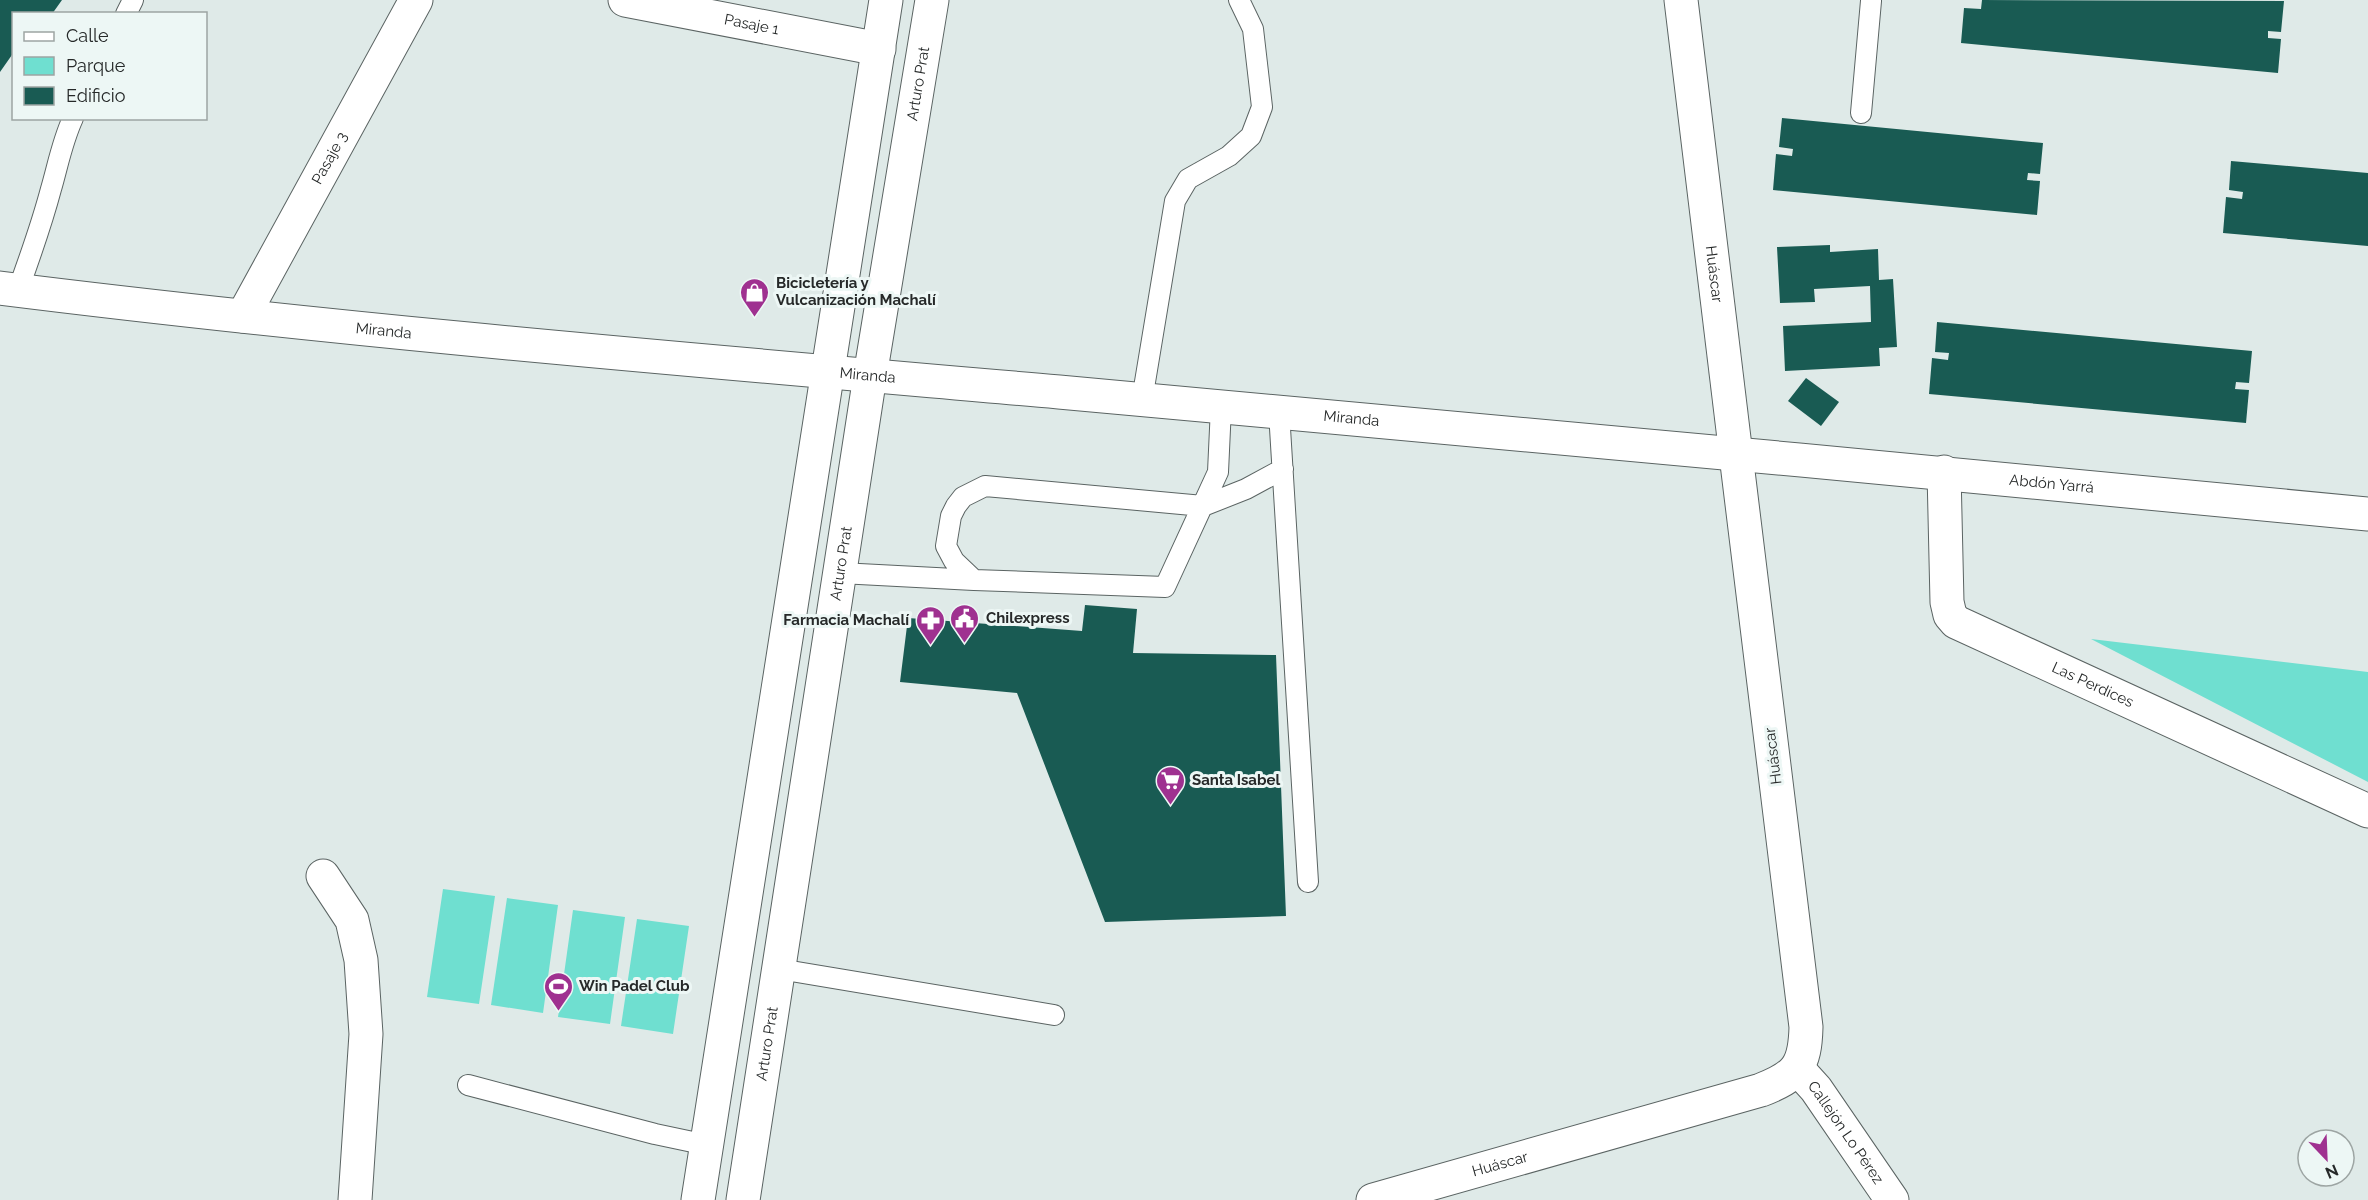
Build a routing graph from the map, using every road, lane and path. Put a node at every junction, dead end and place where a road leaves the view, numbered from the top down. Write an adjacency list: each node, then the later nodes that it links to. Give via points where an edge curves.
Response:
1 (416, 0): 12 (main road, Pasaje 3)
2 (625, 0): 8 (main road, Pasaje 1)
3 (886, 0): 8 (main road)
4 (932, 0): 14 (main road, Arturo Prat)
5 (1239, 0): 15 (lane, via 1253,29 1262,107 1251,136 1228,156 1188,179 1175,201)
6 (1681, 0): 18 (main road, Huáscar)
7 (1871, 1): 9 (lane)
8 (879, 50): 13 (main road)
9 (1861, 113)
10 (72, 120): 11 (lane, via 52,187)
11 (9, 289): 12 (main road, Miranda)
12 (243, 316): 13 (main road, Miranda)
13 (827, 373): 14 (main road, Miranda); 32 (main road)
14 (870, 376): 15 (main road, Miranda); 23 (main road, Arturo Prat)
15 (1142, 400): 16 (main road, Miranda)
16 (1221, 407): 17 (main road, Miranda); 21 (lane, via 1218,472)
17 (1279, 412): 18 (main road, Miranda); 19 (lane)
18 (1736, 455): 20 (main road, Abdón Yarrá); 30 (main road, Huáscar, via 1806,1027 1803,1059)
19 (1283, 469): 21 (lane); 27 (lane)
20 (1944, 472): 22 (main road, Abdón Yarrá); 25 (main road, Las Perdices, via 1947,602 1956,622)
21 (1203, 506): 24 (lane, via 1165,588); 24 (lane, via 984,486 963,497 956,506 946,546 954,561)
22 (2368, 514)
23 (840, 573): 24 (lane); 28 (main road, Arturo Prat)
24 (974, 580)
25 (2368, 811)
26 (323, 876): 33 (main road, via 352,920 361,960 366,1034)
27 (1308, 882)
28 (779, 969): 29 (lane); 35 (main road, Arturo Prat)
29 (1054, 1015)
30 (1797, 1068): 36 (main road, Huáscar, via 1761,1090); 37 (main road, Callejón Lo Pérez)
31 (468, 1085): 32 (lane)
32 (707, 1145): 34 (main road)
33 (355, 1200)
34 (699, 1200)
35 (743, 1200)
36 (1373, 1200)
37 (1892, 1200)

